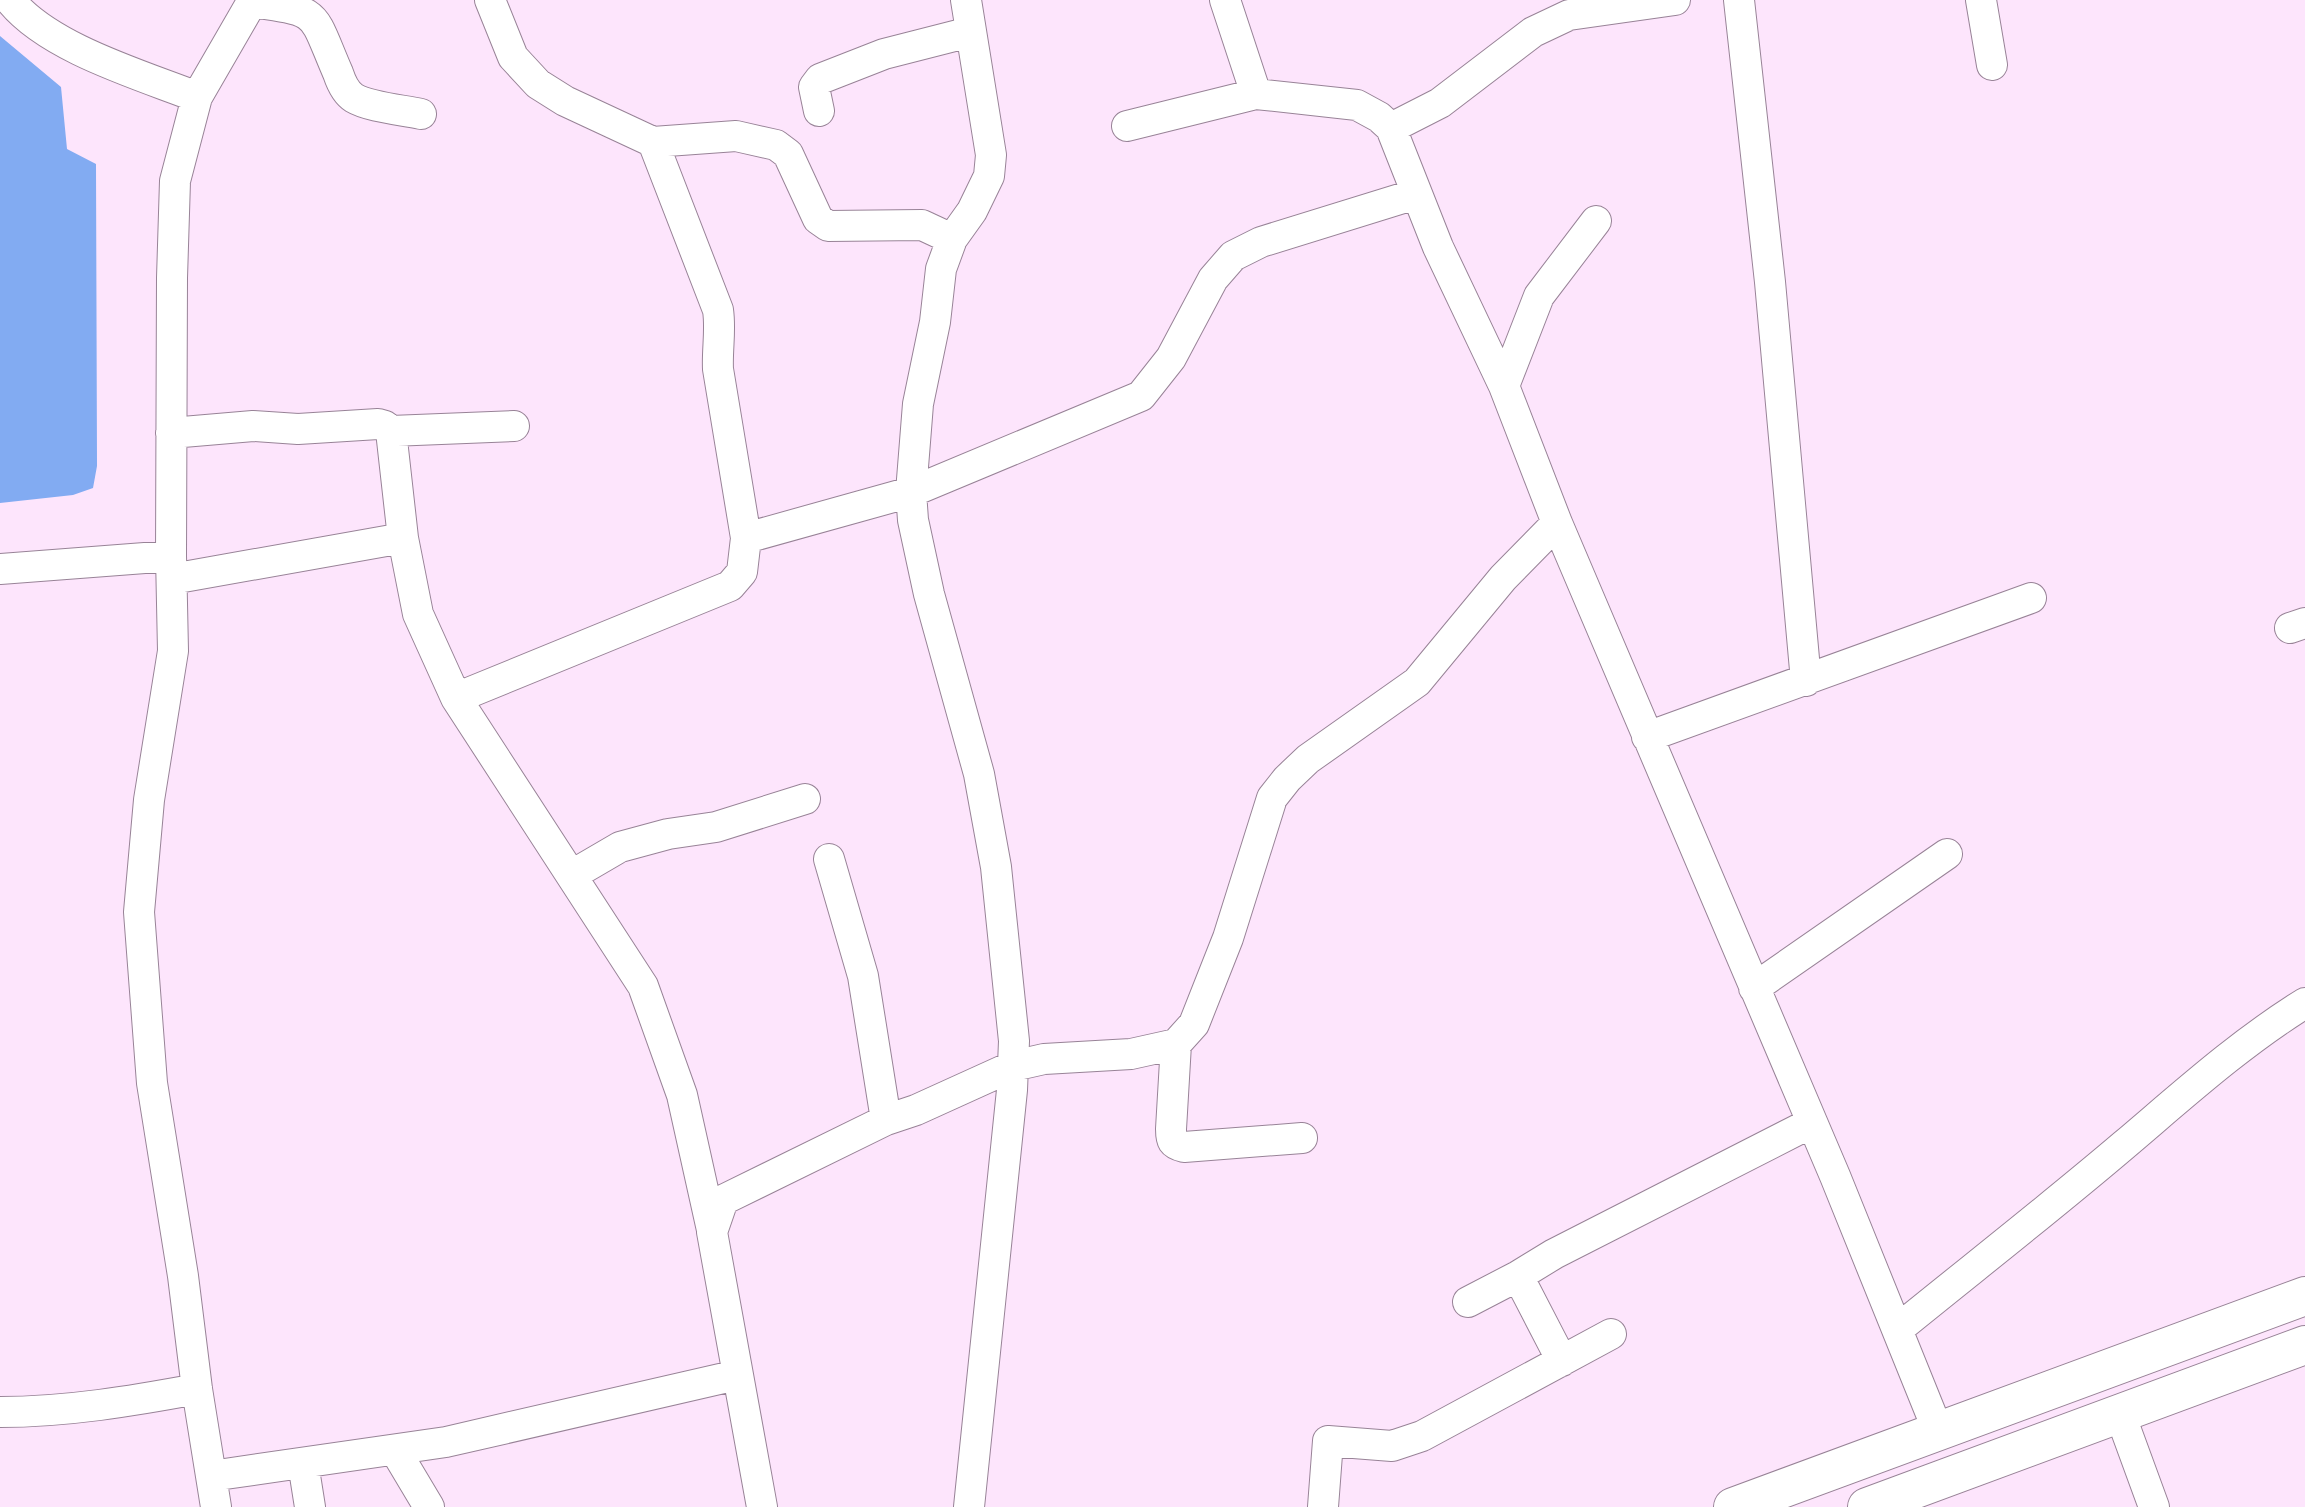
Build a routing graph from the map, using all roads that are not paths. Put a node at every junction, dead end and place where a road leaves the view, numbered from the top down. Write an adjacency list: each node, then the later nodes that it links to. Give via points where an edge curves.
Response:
1 (10, 0): 12 (street, via 68,46)
2 (490, 0): 17 (street, via 513,57 538,84)
3 (966, 0): 9 (street)
4 (1225, 0): 11 (street)
5 (1675, 0): 16 (street, via 1569,15 1533,32 1440,103)
6 (1739, 0): 32 (street)
7 (1981, 0): 10 (street)
8 (253, 1): 12 (street); 14 (street, via 309,14 355,99)
9 (970, 32): 13 (street, via 884,54 820,79 814,87); 20 (street, via 991,155 989,176)
10 (1992, 65)
11 (1256, 94): 15 (street); 16 (street, via 1357,105)
12 (197, 97): 24 (street, via 175,181)
13 (819, 111)
14 (421, 114)
15 (1127, 126)
16 (1391, 128): 18 (street)
17 (653, 142): 20 (street, via 736,136 776,145 788,154 818,219 828,226 922,225); 28 (street, via 718,310 718,369)
18 (1416, 194): 21 (street); 25 (street, via 1261,242 1233,256 1213,279 1171,358 1141,396)
19 (1596, 221): 21 (street, via 1539,296)
20 (952, 239): 25 (street, via 941,269 918,404)
21 (1504, 386): 26 (street)
22 (514, 426): 23 (street)
23 (391, 431): 24 (street, via 378,424); 27 (street)
24 (171, 433): 29 (street)
25 (911, 492): 28 (street); 42 (street, via 929,594 979,774 996,867)
26 (1557, 523): 34 (street); 41 (street, via 1503,578 1417,682 1308,759 1272,798 1228,938 1194,1024)
27 (403, 538): 29 (street); 33 (street, via 418,614)
28 (746, 538): 33 (street, via 742,572 730,586)
29 (171, 567): 30 (street); 55 (street, via 173,651 149,800 139,912 152,1083)
30 (0, 569)
31 (2031, 598): 32 (street)
32 (1806, 681): 34 (street)
33 (456, 698): 38 (street)
34 (1647, 737): 39 (street)
35 (805, 799): 38 (street, via 716,827 620,847)
36 (1947, 854): 39 (street)
37 (829, 859): 43 (street, via 863,976)
38 (572, 875): 46 (street, via 643,986 682,1095)
39 (1754, 988): 44 (street)
40 (2305, 1003): 50 (street, via 2202,1076)
41 (1176, 1044): 42 (street); 45 (street, via 1171,1129 1175,1145)
42 (1013, 1066): 43 (street); 66 (street)
43 (886, 1120): 46 (street, via 723,1200)
44 (1811, 1123): 47 (street); 50 (street)
45 (1302, 1138)
46 (712, 1232): 54 (street)
47 (1518, 1276): 49 (street); 53 (street)
48 (2305, 1296): 58 (main road)
49 (1468, 1302)
50 (1898, 1329): 58 (street)
51 (1611, 1334): 53 (street)
52 (2305, 1345): 57 (main road)
53 (1562, 1361): 67 (street, via 1422,1436 1392,1446 1328,1441)
54 (737, 1375): 59 (street); 65 (street)
55 (197, 1389): 56 (street, via 119,1404); 61 (street)
56 (0, 1412)
57 (2120, 1414): 69 (main road); 70 (street)
58 (1938, 1431): 68 (main road)
59 (395, 1450): 60 (street); 64 (street)
60 (303, 1463): 61 (street); 63 (street)
61 (211, 1476): 62 (street)
62 (216, 1507)
63 (310, 1507)
64 (429, 1507)
65 (762, 1507)
66 (969, 1507)
67 (1323, 1507)
68 (1733, 1507)
69 (1867, 1507)
70 (2154, 1507)

